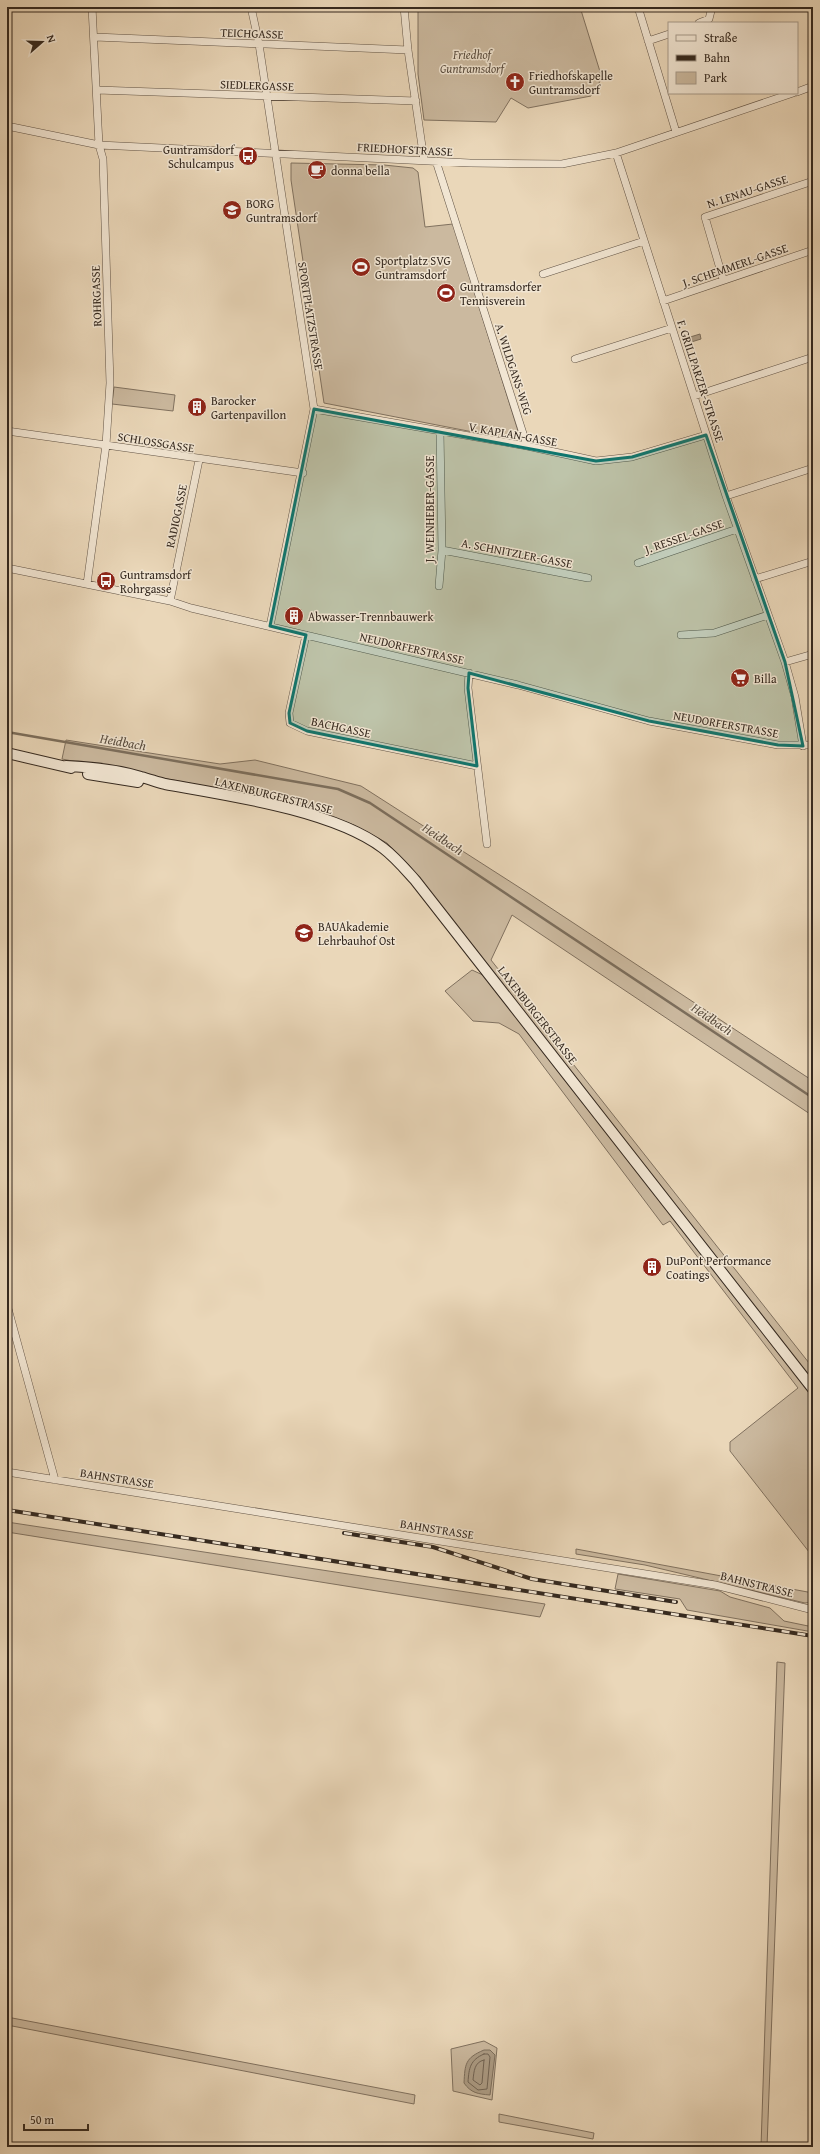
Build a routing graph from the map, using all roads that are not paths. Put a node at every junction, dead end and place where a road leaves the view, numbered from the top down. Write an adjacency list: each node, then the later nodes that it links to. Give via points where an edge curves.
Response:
1 (92, 7): 8 (street, ROHRGASSE)
2 (251, 7): 10 (street, SPORTPLATZSTRASSE)
3 (404, 7): 11 (street)
4 (638, 7): 9 (street)
5 (712, 7): 6 (street, via 709,19)
6 (702, 22)
7 (668, 34): 9 (street)
8 (95, 37): 10 (street, TEICHGASSE); 13 (street, ROHRGASSE)
9 (648, 41): 19 (street)
10 (259, 44): 11 (street, TEICHGASSE); 16 (street, SPORTPLATZSTRASSE)
11 (408, 50): 17 (street)
12 (813, 86): 14 (street)
13 (97, 90): 16 (street, SIEDLERGASSE); 20 (street, ROHRGASSE)
14 (798, 92)
15 (790, 94): 19 (street, FRIEDHOFSTRASSE)
16 (267, 96): 17 (street, SIEDLERGASSE); 22 (street, SPORTPLATZSTRASSE)
17 (416, 101): 23 (street)
18 (7, 126): 20 (street, FRIEDHOFSTRASSE)
19 (676, 132): 21 (street, FRIEDHOFSTRASSE)
20 (99, 145): 22 (street, FRIEDHOFSTRASSE); 39 (street, ROHRGASSE, via 103,159 110,383)
21 (616, 153): 24 (street, FRIEDHOFSTRASSE, via 562,164); 26 (street, F. GRILLPARZER-STRASSE)
22 (274, 154): 23 (street, FRIEDHOFSTRASSE); 35 (street, SPORTPLATZSTRASSE)
23 (424, 160): 24 (street, FRIEDHOFSTRASSE)
24 (436, 161): 40 (street, A. WILDGANS-WEG)
25 (813, 181): 29 (street, N. LENAU-GASSE, via 705,216)
26 (644, 240): 28 (street); 30 (street, F. GRILLPARZER-STRASSE)
27 (813, 250): 29 (street, J. SCHEMMERL-GASSE)
28 (543, 274)
29 (723, 279): 30 (street, J. SCHEMMERL-GASSE)
30 (664, 301): 31 (street, F. GRILLPARZER-STRASSE)
31 (672, 328): 33 (street); 34 (street, F. GRILLPARZER-STRASSE)
32 (813, 357): 34 (street)
33 (575, 359)
34 (694, 396): 38 (street, F. GRILLPARZER-STRASSE)
35 (314, 409): 37 (street, V. KAPLAN-GASSE); 43 (street, SPORTPLATZSTRASSE)
36 (7, 431): 39 (street, SCHLOSSGASSE)
37 (440, 432): 40 (street, V. KAPLAN-GASSE); 46 (street, J. WEINHEBER-GASSE)
38 (706, 434): 40 (street, V. KAPLAN-GASSE, via 632,457 596,461); 44 (street, F. GRILLPARZER-STRASSE)
39 (106, 445): 41 (street, SCHLOSSGASSE); 52 (street, ROHRGASSE)
40 (526, 446)
41 (199, 460): 43 (street, SCHLOSSGASSE); 54 (street, RADIOGASSE)
42 (813, 468): 44 (street)
43 (302, 473): 56 (street, SPORTPLATZSTRASSE)
44 (726, 496): 45 (street, F. GRILLPARZER-STRASSE)
45 (737, 530): 48 (street, J. RESSEL-GASSE); 51 (street, F. GRILLPARZER-STRASSE)
46 (442, 550): 50 (street, A. SCHNITZLER-GASSE); 53 (street, J. WEINHEBER-GASSE)
47 (813, 561): 51 (street)
48 (638, 563)
49 (7, 568): 52 (street, NEUDORFERSTRASSE)
50 (588, 578)
51 (755, 579): 55 (street, F. GRILLPARZER-STRASSE)
52 (87, 584): 54 (street, NEUDORFERSTRASSE)
53 (439, 586)
54 (170, 601): 56 (street, NEUDORFERSTRASSE)
55 (768, 616): 58 (street, via 714,633); 60 (street, F. GRILLPARZER-STRASSE)
56 (270, 626): 57 (street, NEUDORFERSTRASSE)
57 (306, 635): 61 (street, NEUDORFERSTRASSE); 65 (street, BACHGASSE, via 289,713 290,723 307,731)
58 (681, 635)
59 (813, 654): 60 (street)
60 (785, 662): 63 (street, F. GRILLPARZER-STRASSE)
61 (469, 673): 63 (street, NEUDORFERSTRASSE, via 649,721 778,745); 65 (street, via 468,688)
62 (813, 745): 63 (street, NEUDORFERSTRASSE)
63 (803, 746)
64 (7, 753): 68 (street, LAXENBURGERSTRASSE, via 66,766 141,777 306,814 361,835 382,847 399,862 571,1078)
65 (477, 766): 66 (street)
66 (486, 844)
67 (7, 1305): 70 (street)
68 (813, 1389)
69 (7, 1472): 70 (street, BAHNSTRASSE)
70 (55, 1480): 71 (street, BAHNSTRASSE, via 715,1585)
71 (813, 1610)

